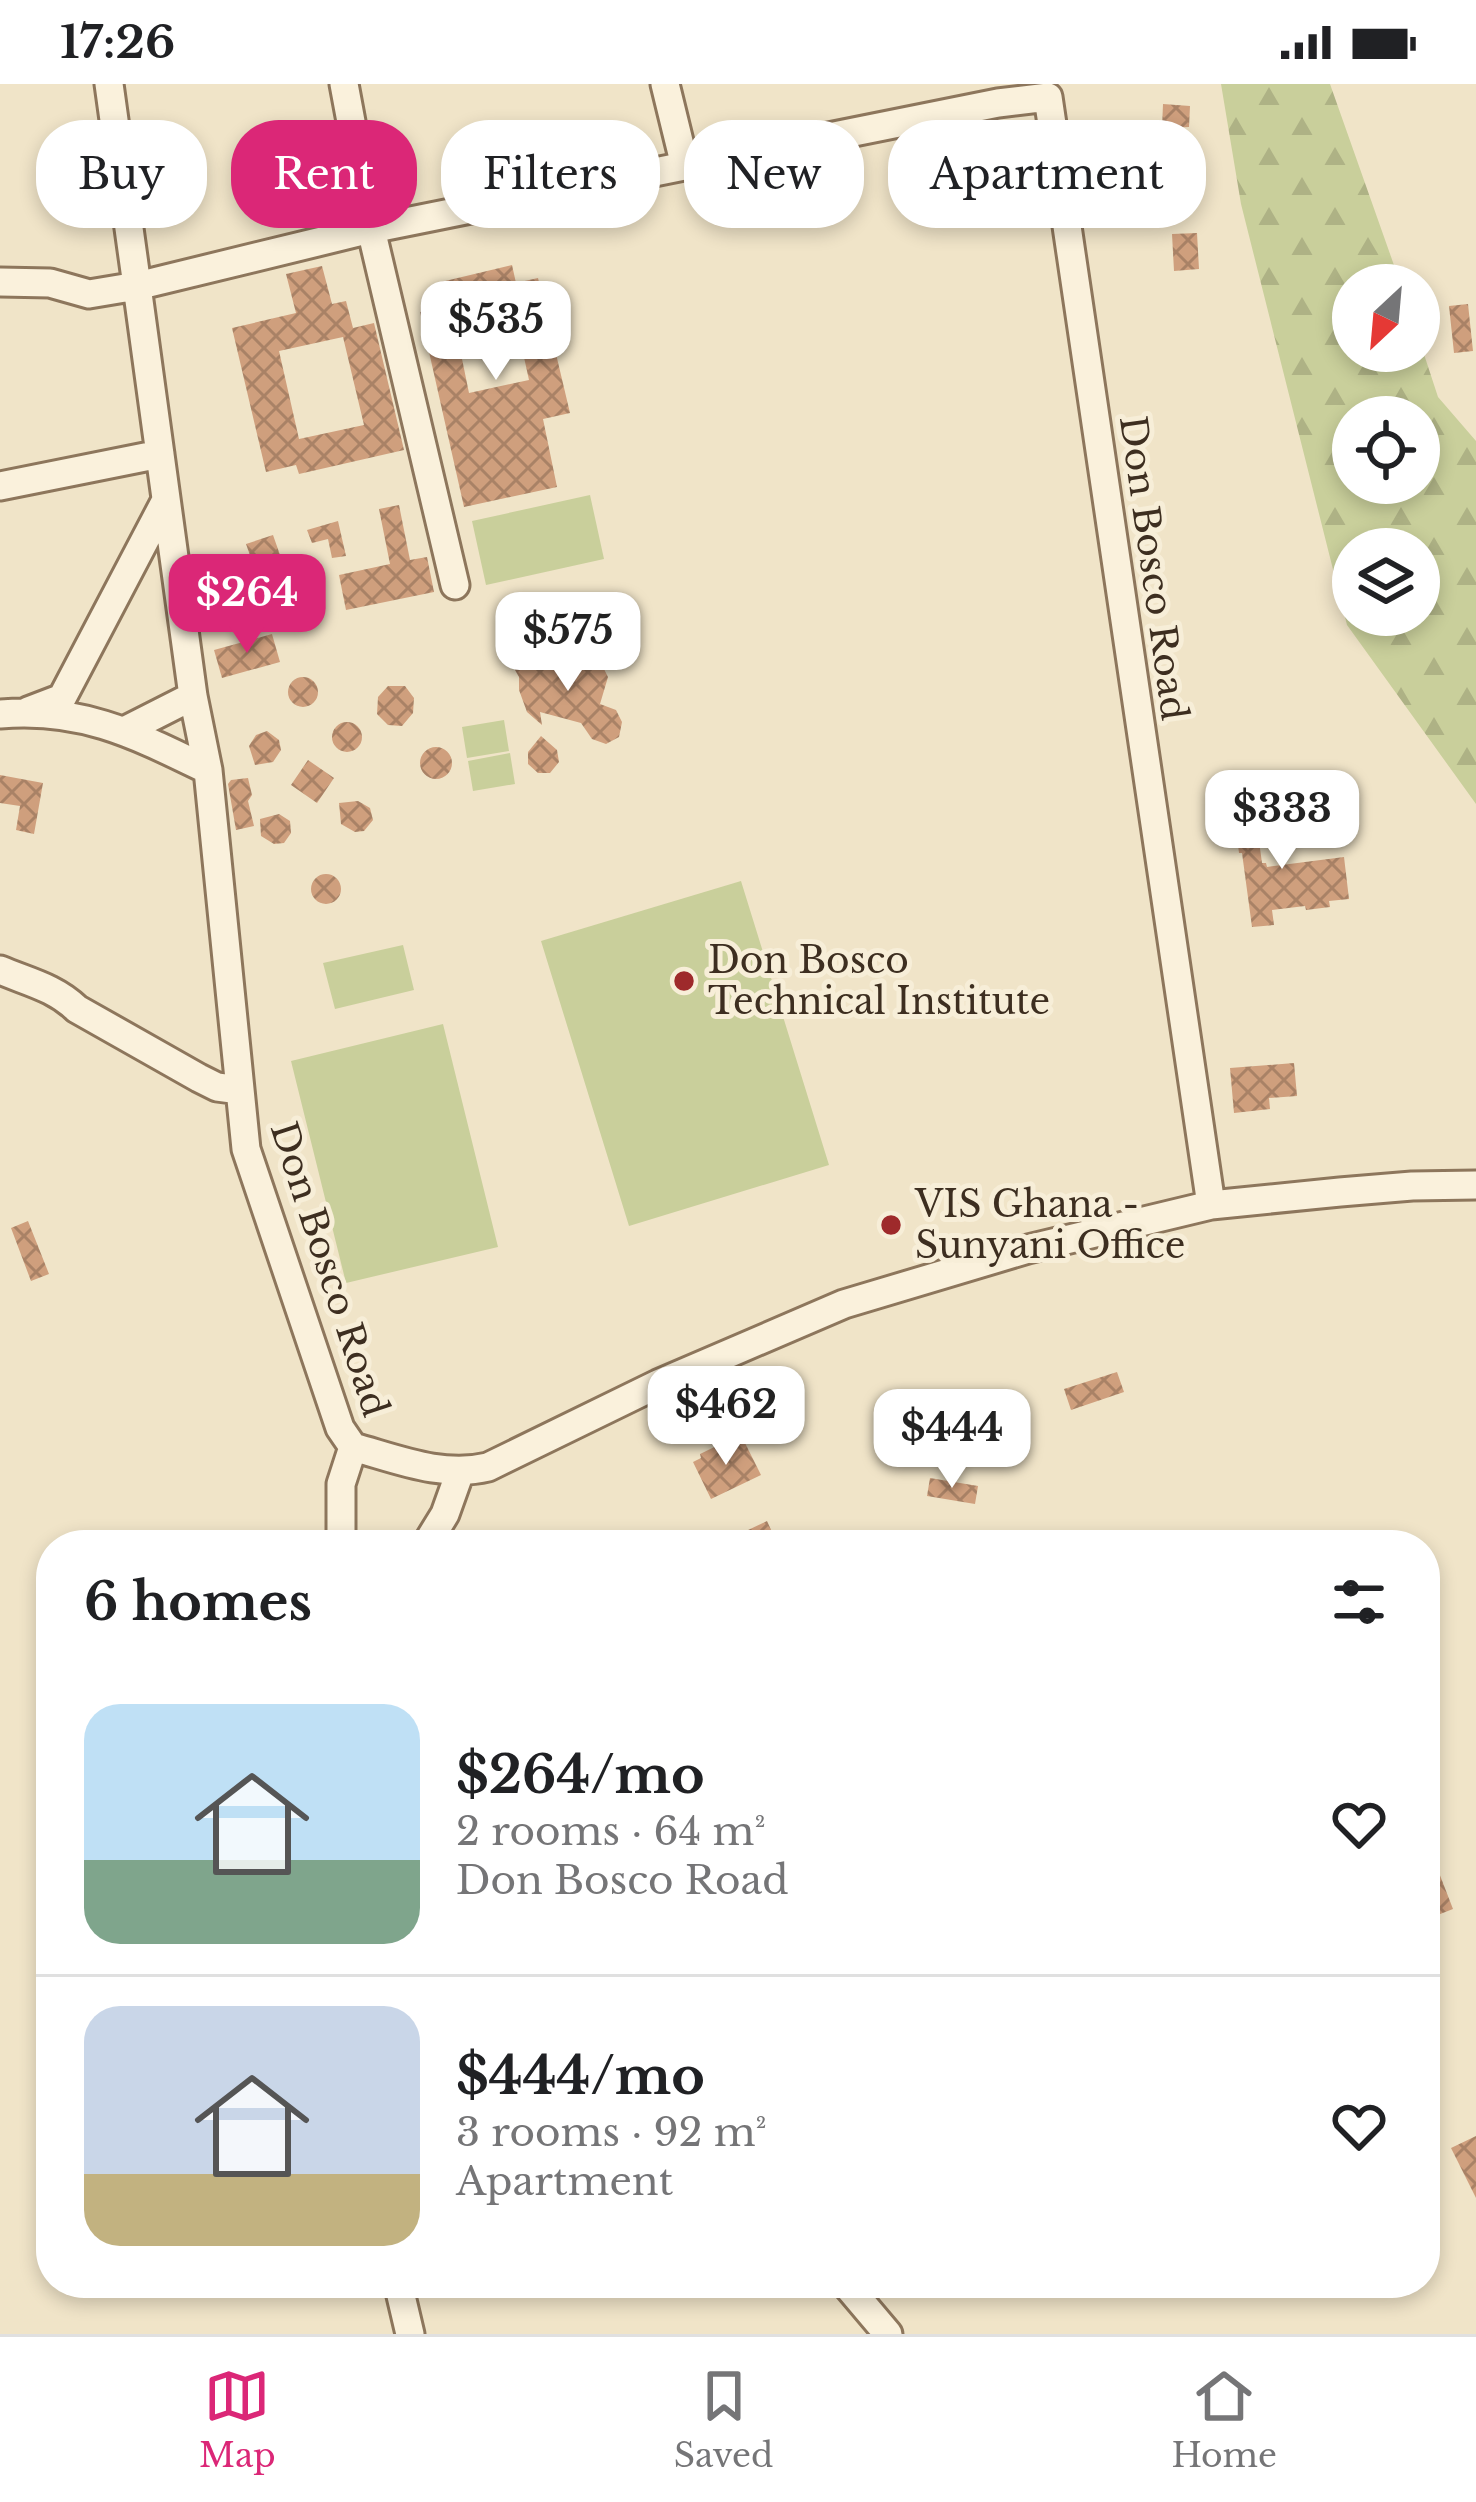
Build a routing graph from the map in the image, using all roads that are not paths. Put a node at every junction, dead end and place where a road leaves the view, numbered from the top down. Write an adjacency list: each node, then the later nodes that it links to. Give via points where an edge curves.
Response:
1 (109, 84): 10 (street, Don Bosco Road)
2 (344, 84): 8 (street)
3 (665, 84): 6 (street)
4 (1043, 93): 5 (street); 22 (street, Don Bosco Road)
5 (864, 131)
6 (684, 162)
7 (684, 166): 8 (street)
8 (370, 229): 10 (street); 14 (street)
9 (0, 282): 10 (street, via 89,294)
10 (139, 286): 11 (street, Don Bosco Road)
11 (160, 454): 12 (street); 13 (street, Don Bosco Road)
12 (0, 486)
13 (166, 500): 15 (street, Don Bosco Road); 16 (street, via 62,698)
14 (455, 585)
15 (193, 696): 17 (street); 18 (street, Don Bosco Road)
16 (14, 712): 17 (street, via 60,713)
17 (124, 731): 18 (street)
18 (208, 770): 20 (street, Don Bosco Road)
19 (0, 970): 20 (street, via 44,986 217,1087)
20 (240, 1090): 23 (street, Don Bosco Road, via 246,1149)
21 (1476, 1185): 22 (street, Don Bosco Road)
22 (1211, 1205): 24 (street, Don Bosco Road, via 844,1304 488,1467)
23 (353, 1447): 24 (street, Don Bosco Road); 25 (street, via 340,1484)
24 (460, 1472): 26 (street)
25 (341, 1530)
26 (435, 1530)
27 (402, 2298): 29 (street)
28 (867, 2322): 30 (street)
29 (410, 2334)
30 (888, 2334)

